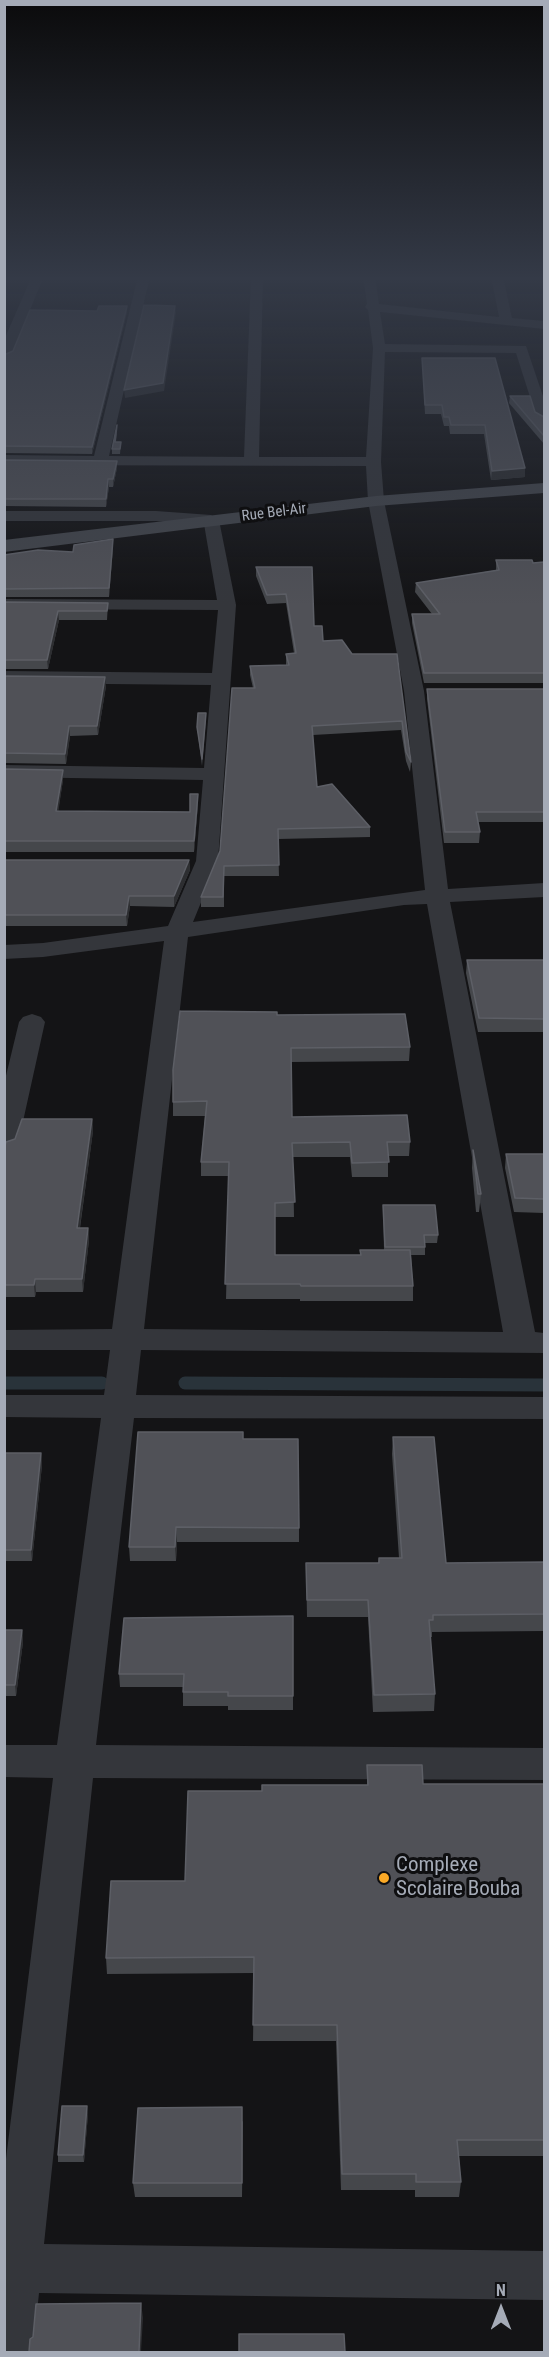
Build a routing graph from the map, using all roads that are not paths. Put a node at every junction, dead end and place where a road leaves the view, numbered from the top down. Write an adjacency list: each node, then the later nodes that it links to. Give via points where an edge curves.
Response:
1 (118, 386): 7 (street)
2 (253, 386): 8 (street)
3 (377, 386): 9 (street)
4 (533, 386): 5 (street)
5 (544, 419)
6 (4, 459): 7 (street)
7 (100, 460): 8 (street)
8 (250, 461): 9 (street)
9 (372, 462): 11 (street)
10 (544, 488): 11 (main road, Rue Bel-Air)
11 (376, 501): 13 (main road, Rue Bel-Air); 19 (street)
12 (4, 516): 13 (street)
13 (212, 520): 14 (main road, Rue Bel-Air); 16 (street)
14 (4, 546)
15 (4, 604): 16 (street)
16 (227, 605): 18 (street)
17 (4, 677): 18 (street)
18 (220, 679): 22 (street)
19 (414, 691): 20 (street); 24 (street)
20 (438, 691)
21 (4, 771): 22 (street)
22 (212, 774): 25 (street)
23 (544, 890): 24 (street)
24 (437, 897): 25 (street, via 404,898); 31 (street)
25 (177, 932): 26 (street); 29 (street)
26 (4, 952)
27 (32, 1022): 28 (street)
28 (4, 1144)
29 (127, 1339): 30 (street); 31 (street); 33 (street)
30 (4, 1341)
31 (533, 1343)
32 (4, 1406): 33 (street)
33 (117, 1406): 34 (street); 36 (street)
34 (544, 1408)
35 (4, 1761): 36 (street)
36 (75, 1761): 37 (street); 38 (street)
37 (544, 1764)
38 (11, 2268): 39 (street); 40 (street)
39 (544, 2276)
40 (8, 2352)

